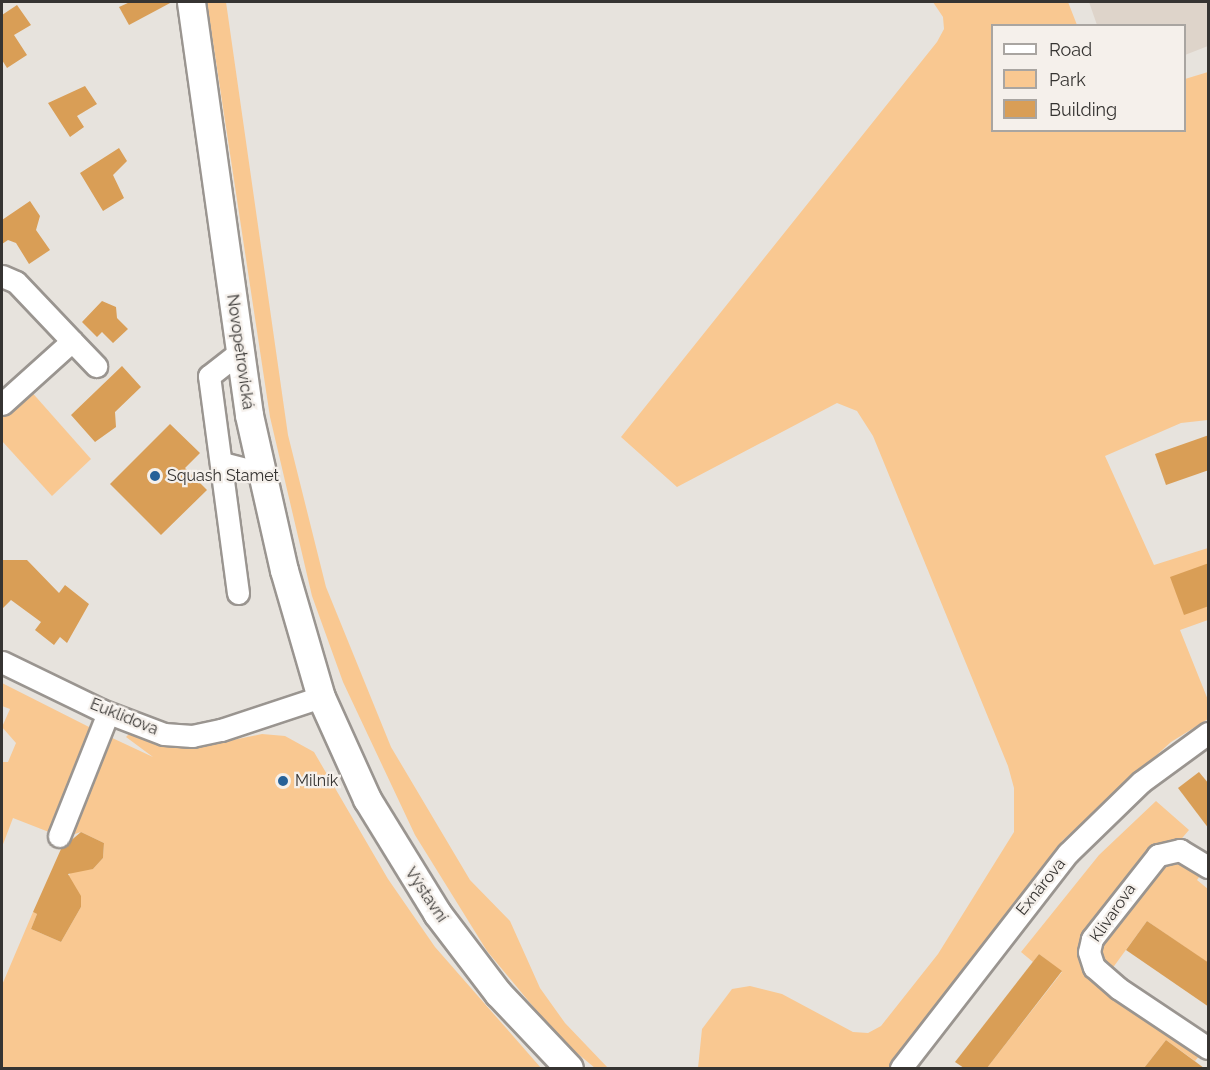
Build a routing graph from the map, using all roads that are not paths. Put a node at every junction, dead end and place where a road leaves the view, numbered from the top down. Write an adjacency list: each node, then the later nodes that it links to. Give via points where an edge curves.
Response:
1 (191, 2): 4 (main road, Novopetrovická)
2 (2, 276): 3 (street, via 16,282)
3 (72, 340): 5 (street); 6 (street)
4 (240, 352): 7 (street, via 209,376); 8 (main road, Novopetrovická)
5 (96, 366)
6 (2, 404)
7 (222, 463): 8 (street); 9 (street)
8 (261, 474): 11 (main road, Novopetrovická)
9 (238, 593)
10 (2, 662): 12 (street, Euklidova)
11 (321, 697): 12 (street, Euklidova, via 192,736 164,734); 17 (main road, Výstavní, via 367,799 437,913 498,993)
12 (108, 712): 14 (street)
13 (1209, 733): 18 (street, Exnárova, via 1133,789 1068,853)
14 (59, 836)
15 (1209, 867): 16 (street, Klivarova, via 1179,850 1158,855 1092,939 1089,952 1094,967 1118,988)
16 (1209, 1048)
17 (569, 1068)
18 (901, 1068)

